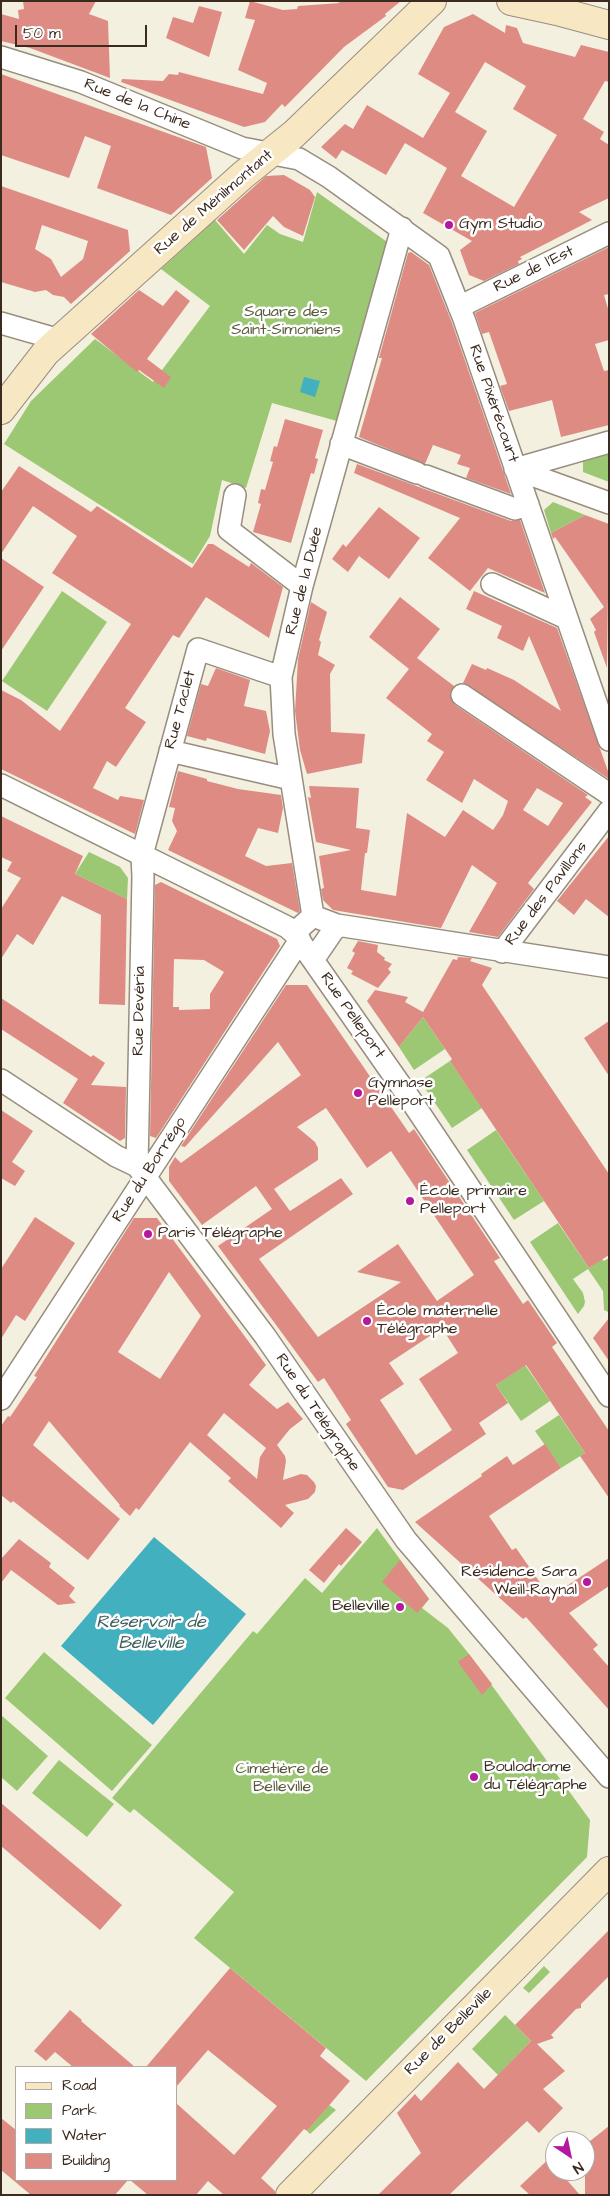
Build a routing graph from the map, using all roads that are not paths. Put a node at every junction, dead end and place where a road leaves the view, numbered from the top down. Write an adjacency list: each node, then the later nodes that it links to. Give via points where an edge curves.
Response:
1 (432, 1): 5 (street, Rue de Ménilmontant)
2 (511, 1): 3 (street)
3 (609, 25)
4 (1, 57): 5 (street, Rue de la Chine, via 81,82 242,148)
5 (272, 153): 6 (street, Rue Pixérécourt, via 299,159); 10 (street, Rue de Ménilmontant, via 243,175)
6 (402, 228): 8 (street, Rue Pixérécourt, via 439,256); 13 (street, Rue de la Duée)
7 (609, 233): 8 (street, Rue de l'Est)
8 (459, 307): 14 (street, Rue Pixérécourt)
9 (1, 323): 10 (street)
10 (60, 340): 11 (street, Rue de Ménilmontant, via 23,379)
11 (1, 410)
12 (609, 442): 14 (street)
13 (340, 444): 17 (street, via 515,509); 19 (street, Rue de la Duée)
14 (515, 469): 16 (street); 17 (street, Rue Pixérécourt)
15 (236, 495): 19 (street, via 229,530)
16 (609, 503)
17 (528, 504): 20 (street, Rue Pixérécourt)
18 (492, 584): 20 (street)
19 (302, 586): 21 (street, Rue de la Duée)
20 (566, 618): 23 (street, Rue Pixérécourt)
21 (281, 677): 24 (street, Rue Taclet, via 198,649); 25 (street, Rue de la Duée, via 284,734)
22 (462, 695): 27 (street)
23 (609, 740)
24 (170, 750): 25 (street); 29 (street, Rue Taclet)
25 (291, 779): 30 (street, Rue de la Duée)
26 (1, 785): 29 (street, Rue Pelleport)
27 (609, 794)
28 (609, 811): 33 (street, Rue des Pavillons)
29 (142, 855): 32 (street, Rue Pelleport, via 287,927); 37 (street, Rue Devéria)
30 (313, 916): 31 (street, Rue des Pavillons); 32 (street)
31 (337, 925): 33 (street, Rue des Pavillons); 34 (street)
32 (297, 937): 34 (street, Rue Pelleport); 37 (street, Rue du Borrégo)
33 (502, 952): 35 (street, Rue des Pavillons)
34 (313, 960): 38 (street, Rue Pelleport)
35 (609, 967)
36 (1, 1080): 37 (street, Rue du Télégraphe)
37 (141, 1172): 39 (street, Rue du Borrégo); 40 (street, Rue du Télégraphe, via 265,1336 406,1540)
38 (609, 1396)
39 (1, 1399)
40 (609, 1777)
41 (609, 1871): 42 (street, Rue de Belleville)
42 (290, 2195)

